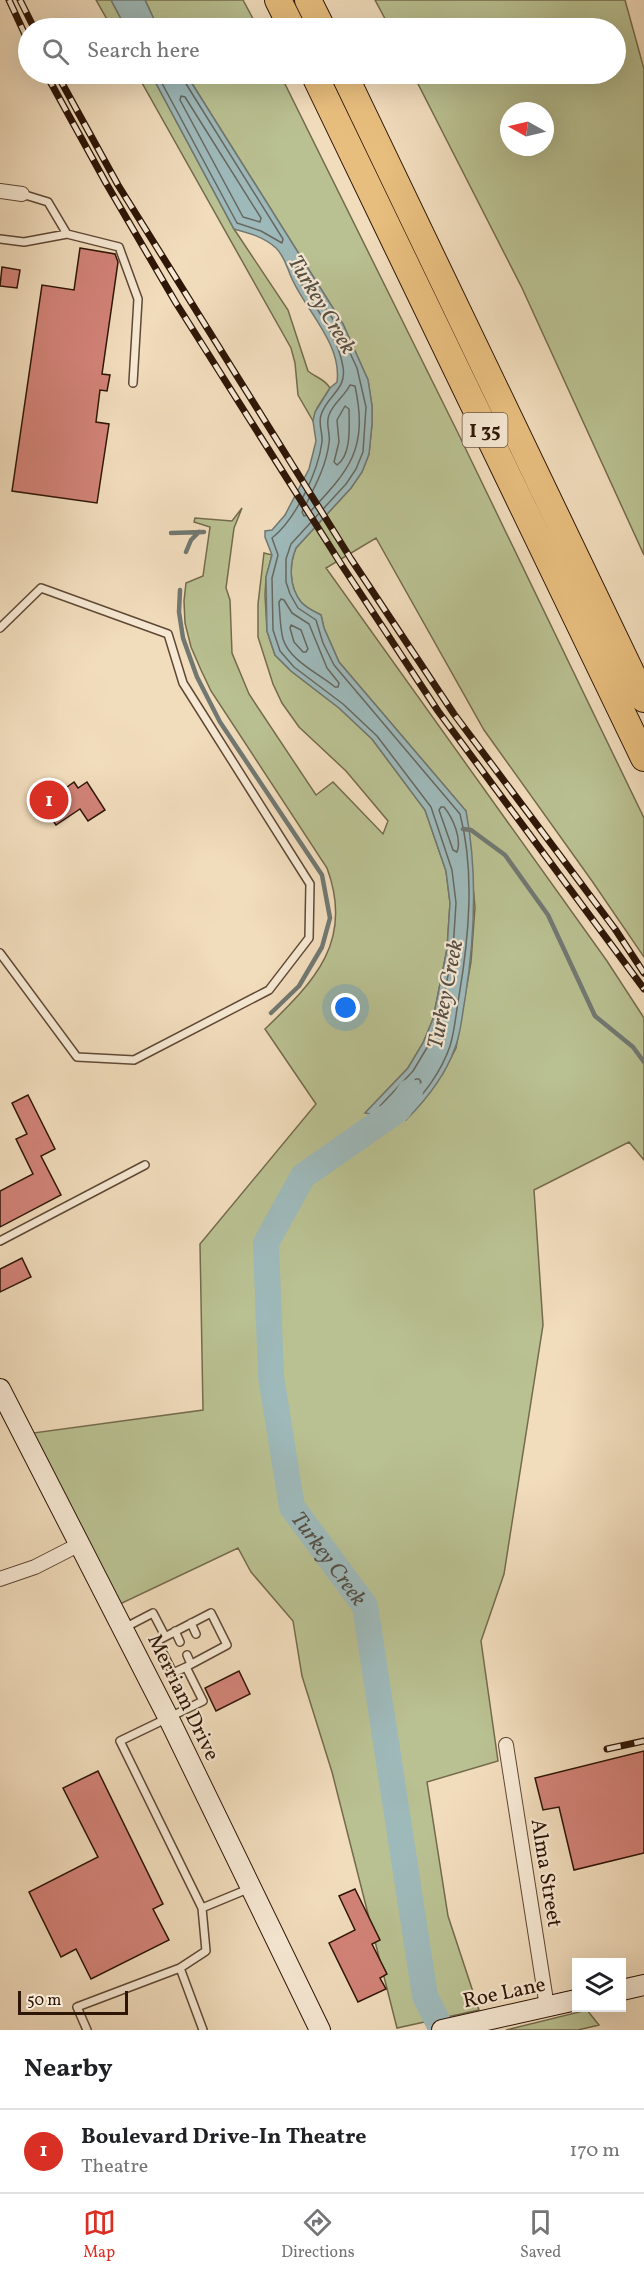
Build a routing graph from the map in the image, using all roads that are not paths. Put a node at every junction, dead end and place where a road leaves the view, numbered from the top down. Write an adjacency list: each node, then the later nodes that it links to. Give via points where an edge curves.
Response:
1 (278, 0): 3 (highway)
2 (308, 0): 4 (highway)
3 (287, 18)
4 (317, 18)
5 (319, 84): 14 (highway, I 35)
6 (349, 84): 13 (highway, I 35)
7 (0, 191): 8 (street)
8 (22, 195): 9 (lane, via 48,202)
9 (67, 234): 10 (lane, via 24,242); 11 (lane, via 118,247 138,299)
10 (0, 239)
11 (133, 383)
12 (0, 628): 15 (lane, via 41,588 168,634 183,683 310,884 309,938 269,990 134,1060 78,1057)
13 (644, 699)
14 (644, 758)
15 (0, 953)
16 (145, 1165): 17 (lane)
17 (0, 1241)
18 (0, 1389): 19 (main road, Merriam Drive)
19 (80, 1544): 20 (street, via 35,1567); 22 (main road, Merriam Drive)
20 (0, 1579)
21 (191, 1623): 23 (lane); 24 (lane); 29 (lane, via 211,1613 228,1645)
22 (123, 1628): 25 (lane, via 153,1613); 31 (main road, Merriam Drive)
23 (175, 1631): 25 (lane); 26 (lane)
24 (195, 1634)
25 (165, 1636): 30 (lane, via 157,1641 173,1673)
26 (180, 1642)
27 (202, 1648): 29 (lane)
28 (187, 1655): 30 (lane)
29 (206, 1656): 30 (lane)
30 (188, 1666): 31 (lane, via 203,1701)
31 (169, 1719): 33 (main road, Merriam Drive); 34 (lane, via 120,1742)
32 (506, 1745): 39 (street, Alma Street)
33 (250, 1888): 34 (lane); 42 (main road, Merriam Drive)
34 (202, 1908): 35 (lane, via 206,1951)
35 (180, 1968): 40 (lane, via 77,2007); 41 (lane)
36 (644, 1985): 37 (main road)
37 (626, 1989)
38 (572, 2001): 39 (main road, Roe Lane)
39 (547, 2007): 43 (main road, Roe Lane)
40 (87, 2030)
41 (203, 2030)
42 (320, 2030)
43 (442, 2030)

